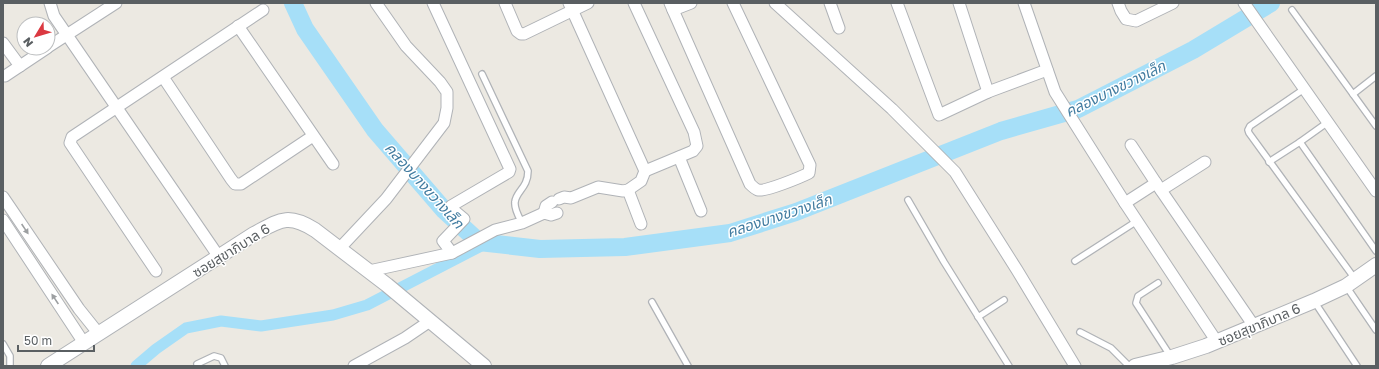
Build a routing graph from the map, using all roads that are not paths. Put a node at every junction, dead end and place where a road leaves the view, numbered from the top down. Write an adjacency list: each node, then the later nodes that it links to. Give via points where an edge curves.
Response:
1 (50, 3): 24 (street, via 54,16)
2 (116, 3): 24 (street)
3 (376, 3): 59 (street, via 406,46 448,92 447,108 444,123 432,139 386,199)
4 (433, 3): 61 (street, via 510,169 509,172 451,206 463,218 444,241)
5 (504, 3): 18 (street, via 517,31 521,34)
6 (588, 3): 18 (street)
7 (634, 3): 43 (street, via 694,132 696,149)
8 (691, 3): 19 (street)
9 (733, 3): 19 (street, via 810,165 809,173 802,177 763,190 756,189 750,184)
10 (775, 3): 92 (street, via 922,138 955,172)
11 (830, 3): 23 (street)
12 (897, 3): 35 (street, via 939,115)
13 (959, 3): 35 (street)
14 (1024, 3): 29 (street)
15 (1118, 3): 16 (street, via 1126,18 1136,21)
16 (1173, 3)
17 (1244, 3): 34 (street)
18 (571, 6): 47 (street)
19 (672, 7)
20 (263, 10): 22 (street)
21 (1292, 10): 36 (lane)
22 (238, 26): 33 (street); 40 (street)
23 (839, 28)
24 (67, 35): 26 (street); 37 (street)
25 (3, 43): 28 (street)
26 (56, 43)
27 (36, 56): 28 (street)
28 (20, 66): 31 (street)
29 (1047, 70): 35 (street); 53 (street, via 1055,92)
30 (482, 74): 57 (lane, via 528,170 526,184 515,202)
31 (5, 76)
32 (1376, 76): 36 (lane)
33 (162, 77): 37 (street); 40 (street, via 235,184 241,184)
34 (1304, 89): 38 (street); 45 (lane, via 1250,126 1248,130)
35 (988, 92)
36 (1353, 94): 39 (lane)
37 (116, 108): 62 (street); 65 (street, via 72,137 70,143)
38 (1328, 122): 41 (lane); 50 (street)
39 (1376, 126)
40 (313, 136): 46 (street)
41 (1300, 142): 45 (lane); 60 (lane)
42 (1131, 146): 48 (street)
43 (679, 157): 47 (street); 54 (street)
44 (1205, 162): 48 (street)
45 (1270, 162): 67 (lane)
46 (333, 164)
47 (645, 171): 49 (street, via 641,181)
48 (1159, 186): 53 (street); 76 (street)
49 (628, 190): 57 (street, via 598,187 571,198 564,197 558,206 546,206 544,213); 58 (street)
50 (1376, 191)
51 (3, 197): 72 (street, one-way to 72)
52 (908, 200): 74 (lane)
53 (1125, 203): 56 (street)
54 (701, 211)
55 (3, 220): 73 (street, one-way to 55)
56 (1137, 221): 63 (lane); 80 (street)
57 (522, 223): 61 (street, via 495,230)
58 (641, 224)
59 (339, 249): 62 (street, ซอยสุขาภิบาล 6, via 303,223 287,219 254,234); 66 (street, ซอยสุขาภิบาล 6)
60 (1376, 251)
61 (452, 253): 66 (street)
62 (218, 257): 79 (street, ซอยสุขาภิบาล 6)
63 (1075, 261)
64 (1376, 265): 67 (street, ซอยสุขาภิบาล 6)
65 (156, 271)
66 (372, 274): 75 (street, ซอยสุขาภิบาล 6)
67 (1350, 282): 70 (street, ซอยสุขาภิบาล 6); 77 (lane)
68 (1158, 284): 83 (lane, via 1138,296 1136,303)
69 (1004, 300): 74 (lane)
70 (1314, 301): 76 (street, ซอยสุขาภิบาล 6); 94 (lane)
71 (652, 302): 90 (lane)
72 (79, 308): 73 (street); 79 (street)
73 (67, 317): 81 (street)
74 (978, 317): 91 (lane)
75 (430, 321): 85 (street, ซอยสุขาภิบาล 6); 89 (street)
76 (1254, 326): 80 (street, ซอยสุขาภิบาล 6)
77 (1376, 330)
78 (1080, 332): 93 (lane, via 1111,348)
79 (99, 334): 81 (street, ซอยสุขาภิบาล 6)
80 (1217, 342): 83 (street, ซอยสุขาภิบาล 6)
81 (84, 343): 87 (street, ซอยสุขาภิบาล 6)
82 (3, 344): 86 (lane, via 10,356)
83 (1172, 357): 93 (street, ซอยสุขาภิบาล 6)
84 (198, 364): 88 (lane, via 214,356 221,358)
85 (479, 365)
86 (10, 366)
87 (48, 366)
88 (225, 366)
89 (354, 366)
90 (688, 366)
91 (1009, 366)
92 (1075, 366)
93 (1135, 366)
94 (1356, 366)

